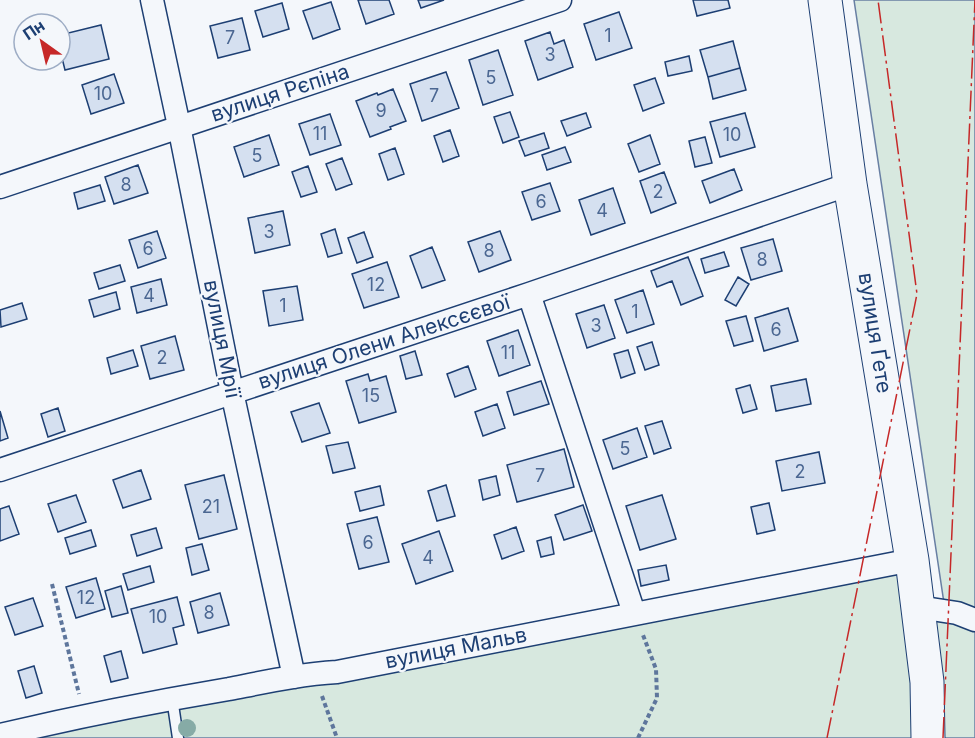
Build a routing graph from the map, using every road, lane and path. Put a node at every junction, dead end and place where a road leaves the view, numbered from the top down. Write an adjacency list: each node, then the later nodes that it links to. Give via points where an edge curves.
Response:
1 (152, 0): 4 (street, вулиця Мрії)
2 (561, 0): 4 (street, вулиця Рєпіна)
3 (825, 0): 5 (main road, вулиця Ґете)
4 (179, 126): 6 (street, вулиця Рєпіна); 8 (street, вулиця Мрії)
5 (850, 184): 7 (street, вулиця Олени Алексєєвої); 10 (main road, вулиця Ґете)
6 (0, 187)
7 (529, 294): 8 (street, вулиця Олени Алексєєвої); 13 (street, вулиця Олени Алексєєвої)
8 (232, 392): 9 (street, вулиця Олени Алексєєвої); 15 (street, вулиця Мрії)
9 (0, 470)
10 (912, 560): 12 (main road, вулиця Ґете); 13 (street, вулиця Мальв)
11 (52, 584): 17 (path)
12 (918, 607): 14 (street); 22 (main road, вулиця Ґете, via 927,682)
13 (634, 613): 15 (street, вулиця Мальв); 21 (path, via 656,669 657,698)
14 (975, 620)
15 (304, 676): 16 (street, вулиця Мальв); 20 (path)
16 (172, 698): 17 (street, вулиця Мальв); 19 (lane)
17 (85, 715): 18 (street, вулиця Мальв)
18 (0, 735)
19 (178, 738)
20 (337, 738)
21 (638, 738)
22 (928, 738)

